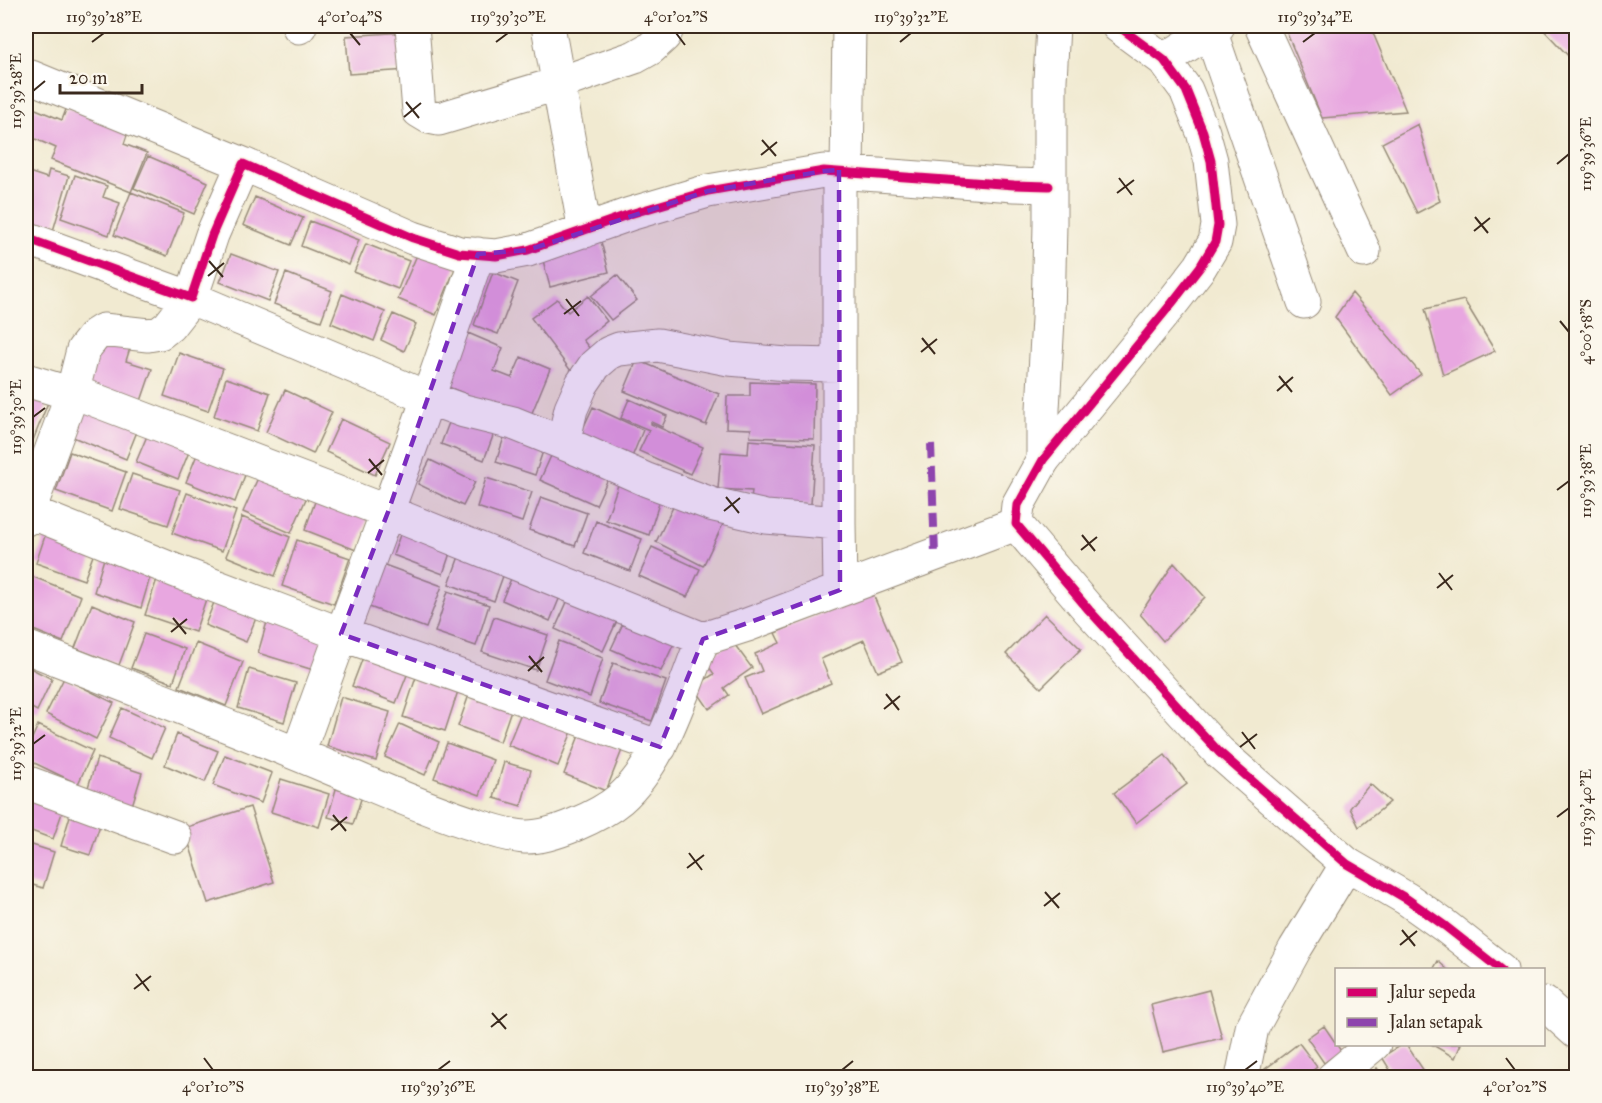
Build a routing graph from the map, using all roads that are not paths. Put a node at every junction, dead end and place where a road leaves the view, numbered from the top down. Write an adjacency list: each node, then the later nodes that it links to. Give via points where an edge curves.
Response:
1 (412, 26): 11 (street, via 419,111 429,117 446,118)
2 (548, 26): 11 (street)
3 (670, 26): 11 (street, via 651,48 635,57)
4 (849, 26): 13 (street)
5 (1053, 26): 14 (street)
6 (1118, 26): 9 (street)
7 (1261, 26): 17 (street)
8 (1214, 28): 9 (street); 20 (street)
9 (1164, 60): 26 (street, via 1186,90 1203,132 1211,161 1218,225 1215,243 1172,303)
10 (32, 77): 12 (street)
11 (557, 84): 15 (street)
12 (243, 164): 18 (street, via 413,238 459,253); 19 (street)
13 (843, 171): 14 (street); 15 (street, via 708,191); 21 (street)
14 (1049, 186): 26 (street)
15 (585, 231): 18 (street, via 528,250 496,256)
16 (26, 238): 19 (street)
17 (1364, 251)
18 (478, 254): 24 (street)
19 (191, 298): 23 (street, via 160,333 103,330 95,335 83,350); 24 (street)
20 (1304, 302)
21 (838, 365): 25 (street, via 729,359 658,345 619,349 595,364 582,384); 29 (street)
22 (26, 380): 23 (street)
23 (72, 394): 27 (street); 28 (street)
24 (428, 398): 25 (street, via 513,423); 27 (street)
25 (563, 443): 29 (street, via 714,506 766,517)
26 (1043, 460): 30 (street, via 1018,505)
27 (388, 512): 32 (street); 33 (street)
28 (27, 515): 32 (street)
29 (838, 523): 31 (street)
30 (1016, 524): 31 (street); 39 (street, via 1219,752)
31 (840, 590): 33 (street)
32 (341, 633): 35 (street); 36 (street)
33 (703, 639): 35 (street)
34 (26, 647): 36 (street)
35 (660, 747): 36 (street, via 620,799 543,837 522,837 450,817)
36 (298, 754)
37 (26, 782): 38 (street)
38 (175, 837)
39 (1347, 864): 40 (street, via 1407,899); 44 (street, via 1252,1029)
40 (1500, 968)
41 (1545, 1004): 42 (street)
42 (1576, 1032)
43 (1372, 1046): 45 (street)
44 (1242, 1077)
45 (1333, 1077)

